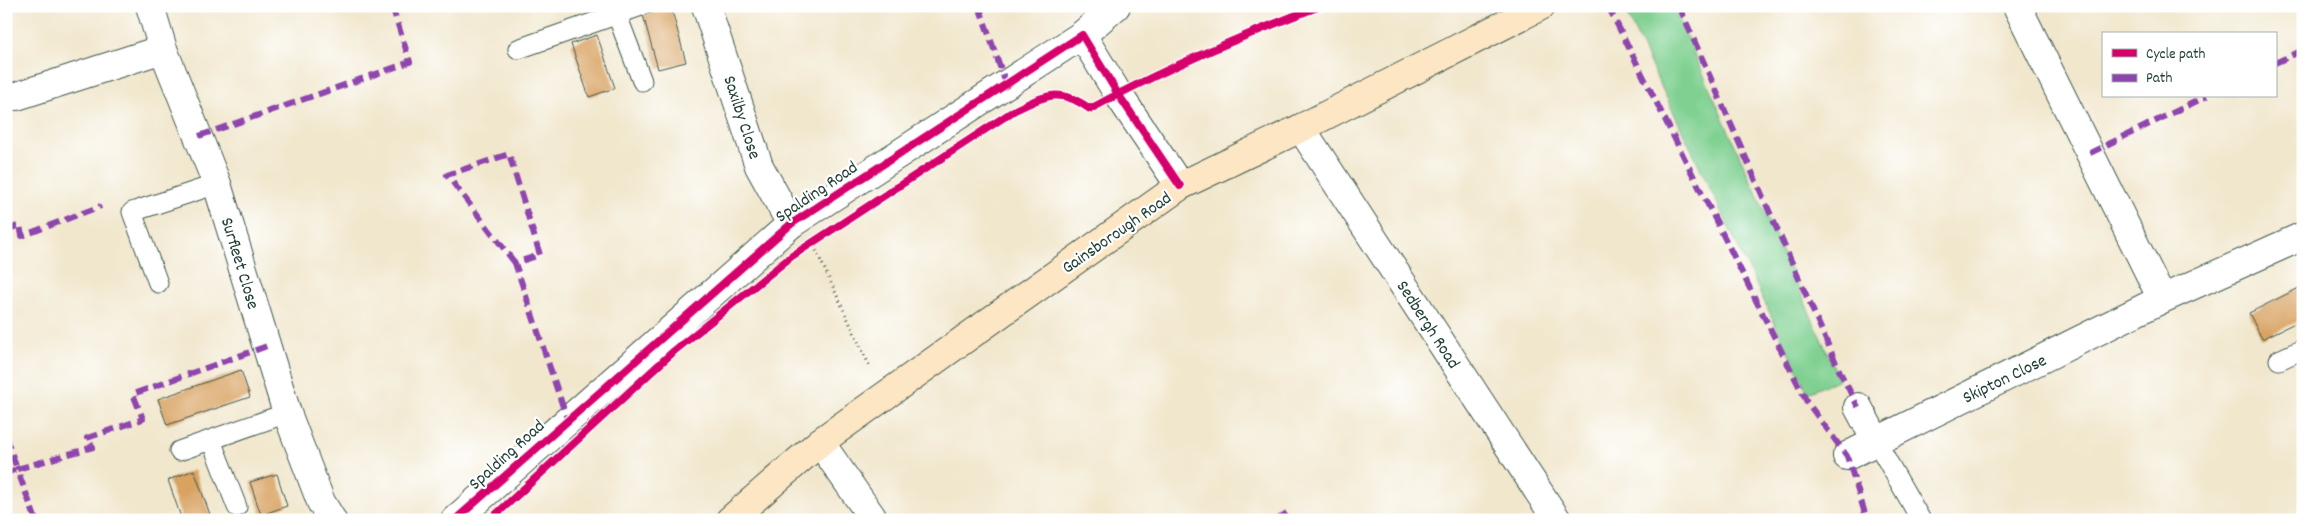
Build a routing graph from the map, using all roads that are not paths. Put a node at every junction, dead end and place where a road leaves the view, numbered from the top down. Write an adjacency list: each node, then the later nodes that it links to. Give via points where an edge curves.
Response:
1 (150, 6): 9 (street, Surfleet Close)
2 (641, 6): 7 (lane)
3 (706, 6): 16 (street, Saxilby Close, via 759,166)
4 (1116, 6): 8 (street, Spalding Road)
5 (1541, 6): 13 (street, Gainsborough Road)
6 (2017, 6): 19 (street)
7 (617, 15): 10 (lane); 11 (lane)
8 (1082, 35): 15 (street); 16 (street, Spalding Road)
9 (163, 49): 12 (street); 14 (street, Surfleet Close)
10 (518, 49)
11 (642, 81)
12 (17, 96)
13 (1301, 128): 15 (street, Gainsborough Road); 34 (street, Sedbergh Road)
14 (217, 184): 18 (lane, via 132,212); 23 (street, Surfleet Close)
15 (1180, 186): 26 (street, Gainsborough Road)
16 (791, 224): 31 (street, Spalding Road)
17 (2303, 236): 19 (street, Skipton Close)
18 (158, 283)
19 (2162, 299): 25 (street, Skipton Close)
20 (2303, 349): 21 (lane)
21 (2279, 360)
22 (1858, 407): 25 (street)
23 (287, 413): 24 (lane); 30 (street, Surfleet Close, via 321,502)
24 (211, 440): 27 (lane); 29 (lane)
25 (1876, 441): 28 (street, Skipton Close); 35 (lane)
26 (820, 442): 32 (street, Gainsborough Road); 33 (street)
27 (179, 451)
28 (1846, 456)
29 (237, 508)
30 (332, 520)
31 (455, 520)
32 (730, 520)
33 (874, 520)
34 (1557, 520)
35 (1921, 520)

